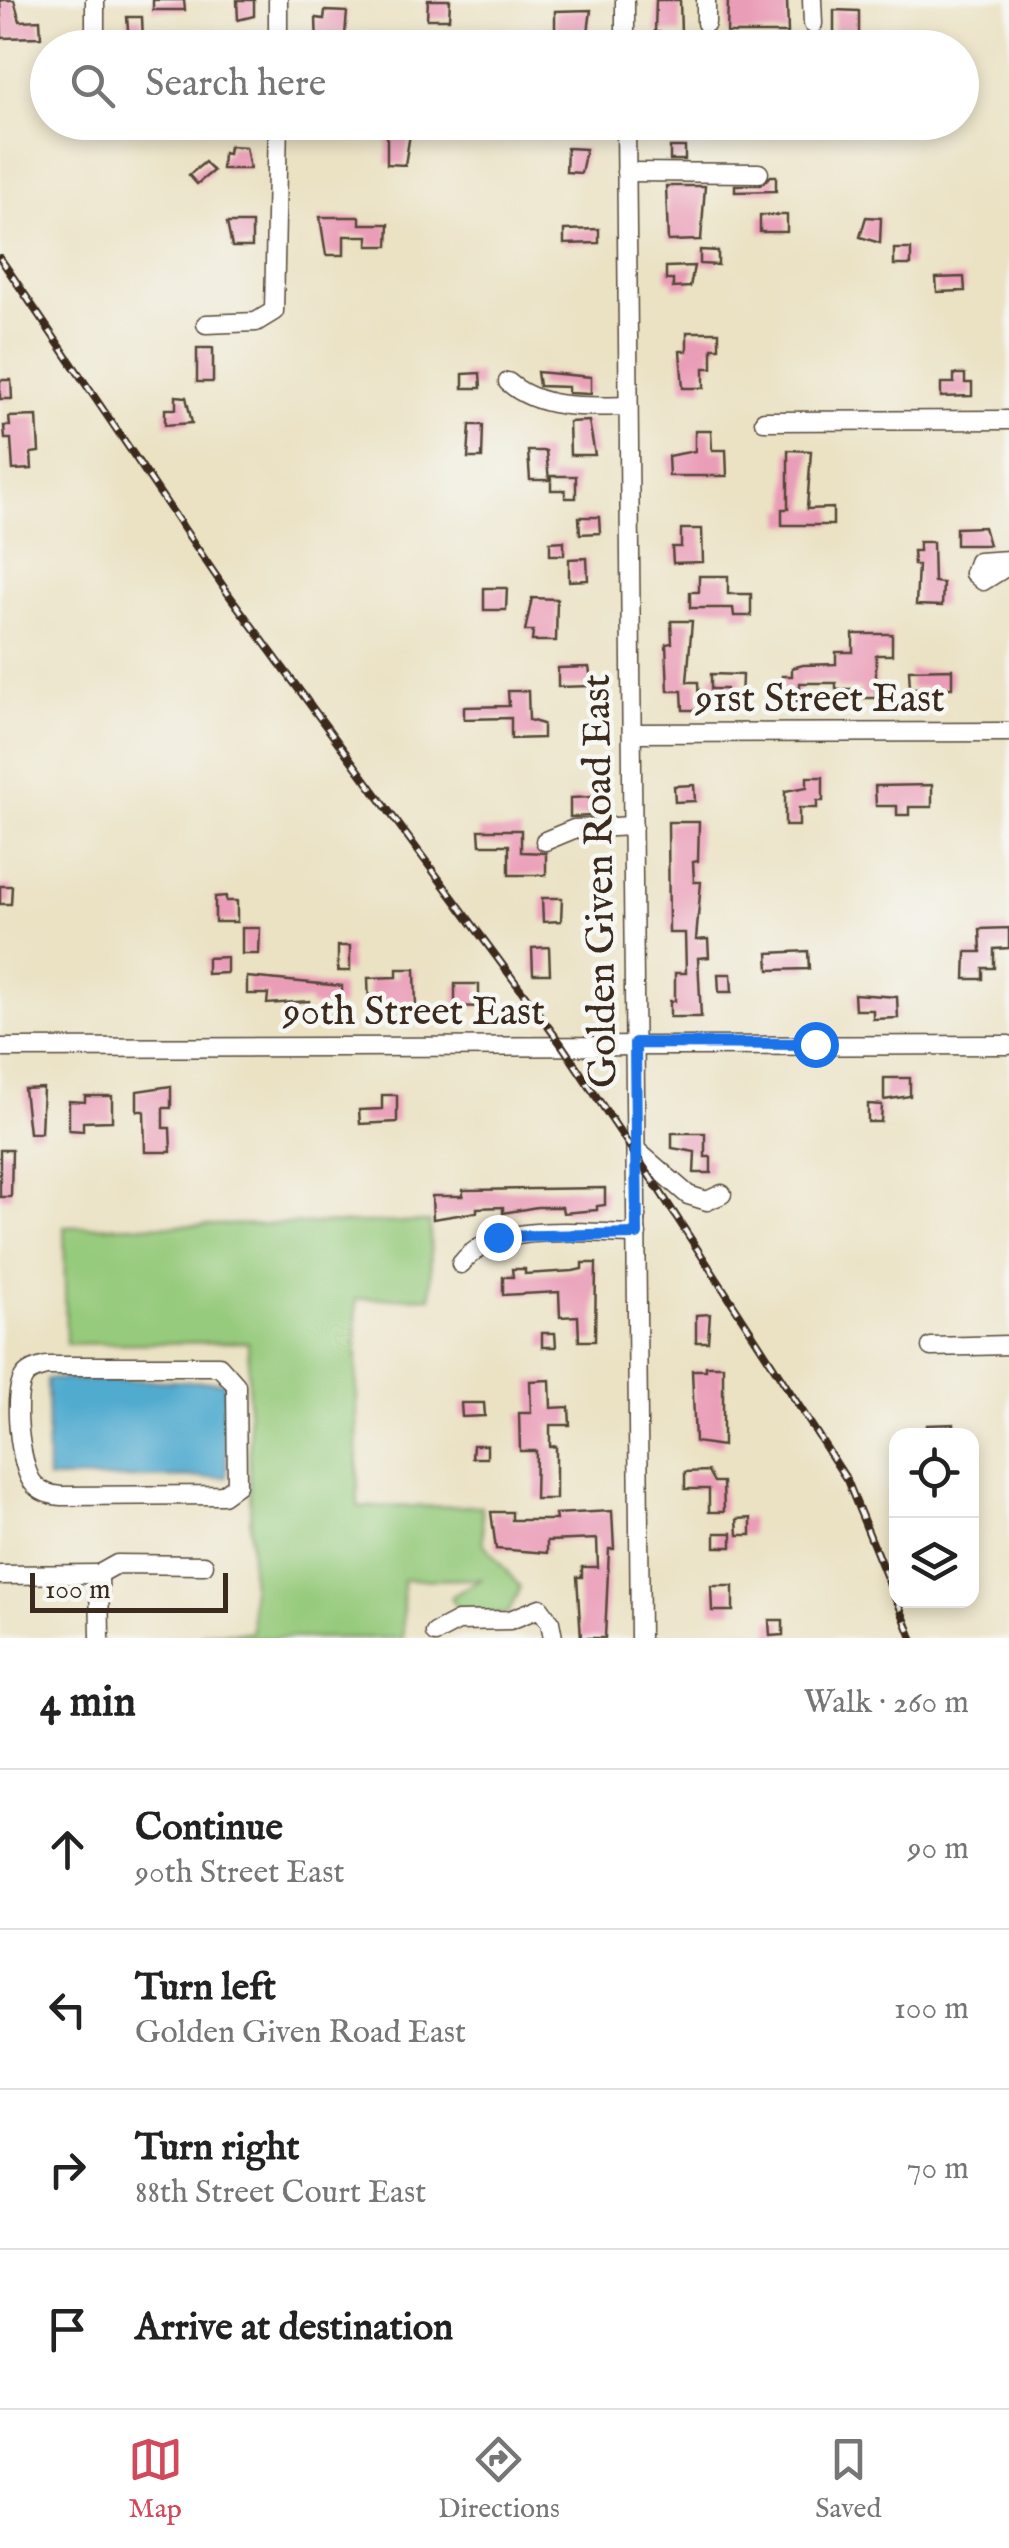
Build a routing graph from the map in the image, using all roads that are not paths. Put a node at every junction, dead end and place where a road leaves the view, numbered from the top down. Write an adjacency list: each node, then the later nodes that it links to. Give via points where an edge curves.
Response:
1 (96, 0): 8 (street)
2 (278, 0): 9 (street)
3 (625, 0): 10 (street)
4 (706, 0): 6 (street)
5 (812, 0): 7 (street)
6 (706, 23)
7 (812, 24)
8 (95, 30)
9 (278, 30)
10 (626, 30)
11 (278, 140): 15 (street, via 277,303 263,320)
12 (626, 140): 13 (street, Golden Given Road East)
13 (626, 172): 14 (street); 17 (street, Golden Given Road East)
14 (759, 173)
15 (206, 324)
16 (508, 382): 17 (street, via 526,398 549,403)
17 (628, 406): 21 (street, Golden Given Road East)
18 (1009, 420): 19 (street)
19 (764, 421)
20 (1009, 732): 21 (street, 91st Street East)
21 (632, 733): 22 (street, Golden Given Road East)
22 (633, 826): 23 (street, via 574,829); 24 (street, Golden Given Road East)
23 (545, 841)
24 (635, 1043): 25 (street, 90th Street East); 26 (street, 90th Street East); 27 (street, Golden Given Road East)
25 (1009, 1045)
26 (0, 1048)
27 (636, 1150): 28 (street, via 688,1195 707,1201); 29 (street, Golden Given Road East)
28 (722, 1194)
29 (637, 1234): 30 (street, via 498,1237 471,1250); 41 (street, Golden Given Road East)
30 (461, 1264)
31 (1009, 1345): 32 (street)
32 (931, 1347)
33 (0, 1457): 34 (street)
34 (21, 1457): 34 (street, via 18,1389 38,1368 212,1366 234,1379 239,1479 229,1493 51,1495 34,1485)
35 (204, 1565): 36 (street, via 117,1564)
36 (99, 1574): 37 (street); 39 (street)
37 (0, 1575)
38 (435, 1632): 40 (street, via 458,1621 510,1620 540,1608)
39 (100, 1638)
40 (554, 1638)
41 (640, 1638)

